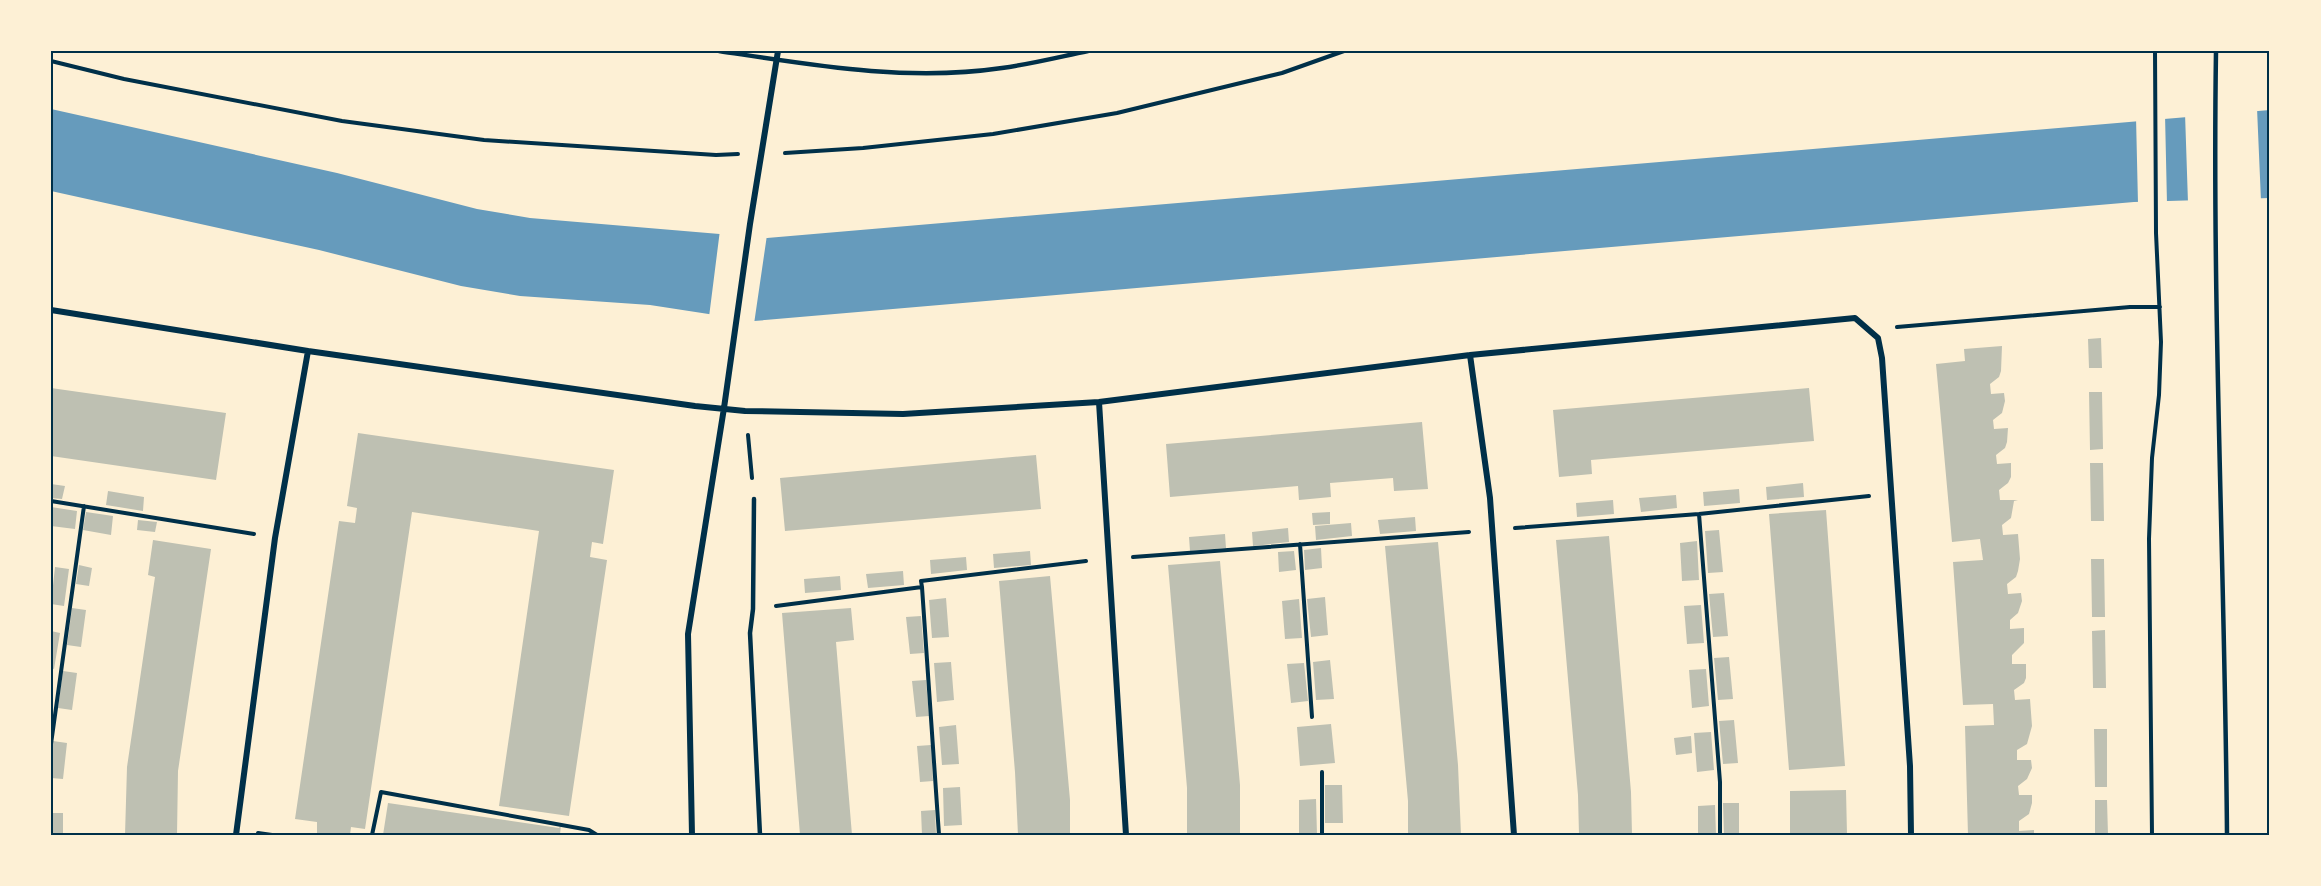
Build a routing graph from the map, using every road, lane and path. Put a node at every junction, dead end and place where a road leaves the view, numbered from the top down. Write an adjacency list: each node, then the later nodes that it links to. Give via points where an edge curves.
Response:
1 (718, 51): 7 (lane)
2 (778, 51): 7 (street)
3 (1088, 51): 7 (lane, via 1001,69 942,73 895,73)
4 (1344, 51): 9 (path, via 1214,91 1086,118 993,134 807,153)
5 (2155, 51): 10 (path)
6 (2216, 51): 44 (lane)
7 (778, 60): 9 (street)
8 (51, 61): 9 (path, via 342,121 484,140 716,155)
9 (762, 153): 16 (street)
10 (2160, 307): 12 (path); 43 (path, via 2159,395 2149,539)
11 (51, 310): 13 (street)
12 (1869, 329): 14 (street, via 1855,318); 18 (street, via 1878,338 1882,358)
13 (308, 351): 16 (street); 24 (street)
14 (1470, 355): 15 (street); 23 (street)
15 (1099, 402): 17 (street, via 903,414); 26 (street)
16 (724, 408): 17 (street); 35 (street, via 688,634)
17 (745, 411): 19 (path)
18 (1891, 494): 22 (path); 42 (street, via 1910,766)
19 (754, 500): 28 (lane)
20 (51, 501): 21 (path)
21 (84, 506): 24 (path); 30 (path)
22 (1699, 514): 23 (path); 41 (path, via 1720,782)
23 (1493, 530): 25 (path); 40 (street)
24 (275, 538): 32 (street)
25 (1300, 544): 26 (path); 29 (path)
26 (1108, 559): 27 (path, via 921,581); 38 (street)
27 (922, 587): 28 (path); 37 (path)
28 (753, 609): 36 (lane, via 750,633)
29 (1312, 717)
30 (51, 744)
31 (1322, 772): 39 (path)
32 (237, 835)
33 (372, 835): 34 (path, via 381,792 589,830)
34 (597, 835)
35 (693, 835)
36 (760, 835)
37 (939, 835)
38 (1126, 835)
39 (1322, 835)
40 (1514, 835)
41 (1720, 835)
42 (1911, 835)
43 (2152, 835)
44 (2227, 835)

